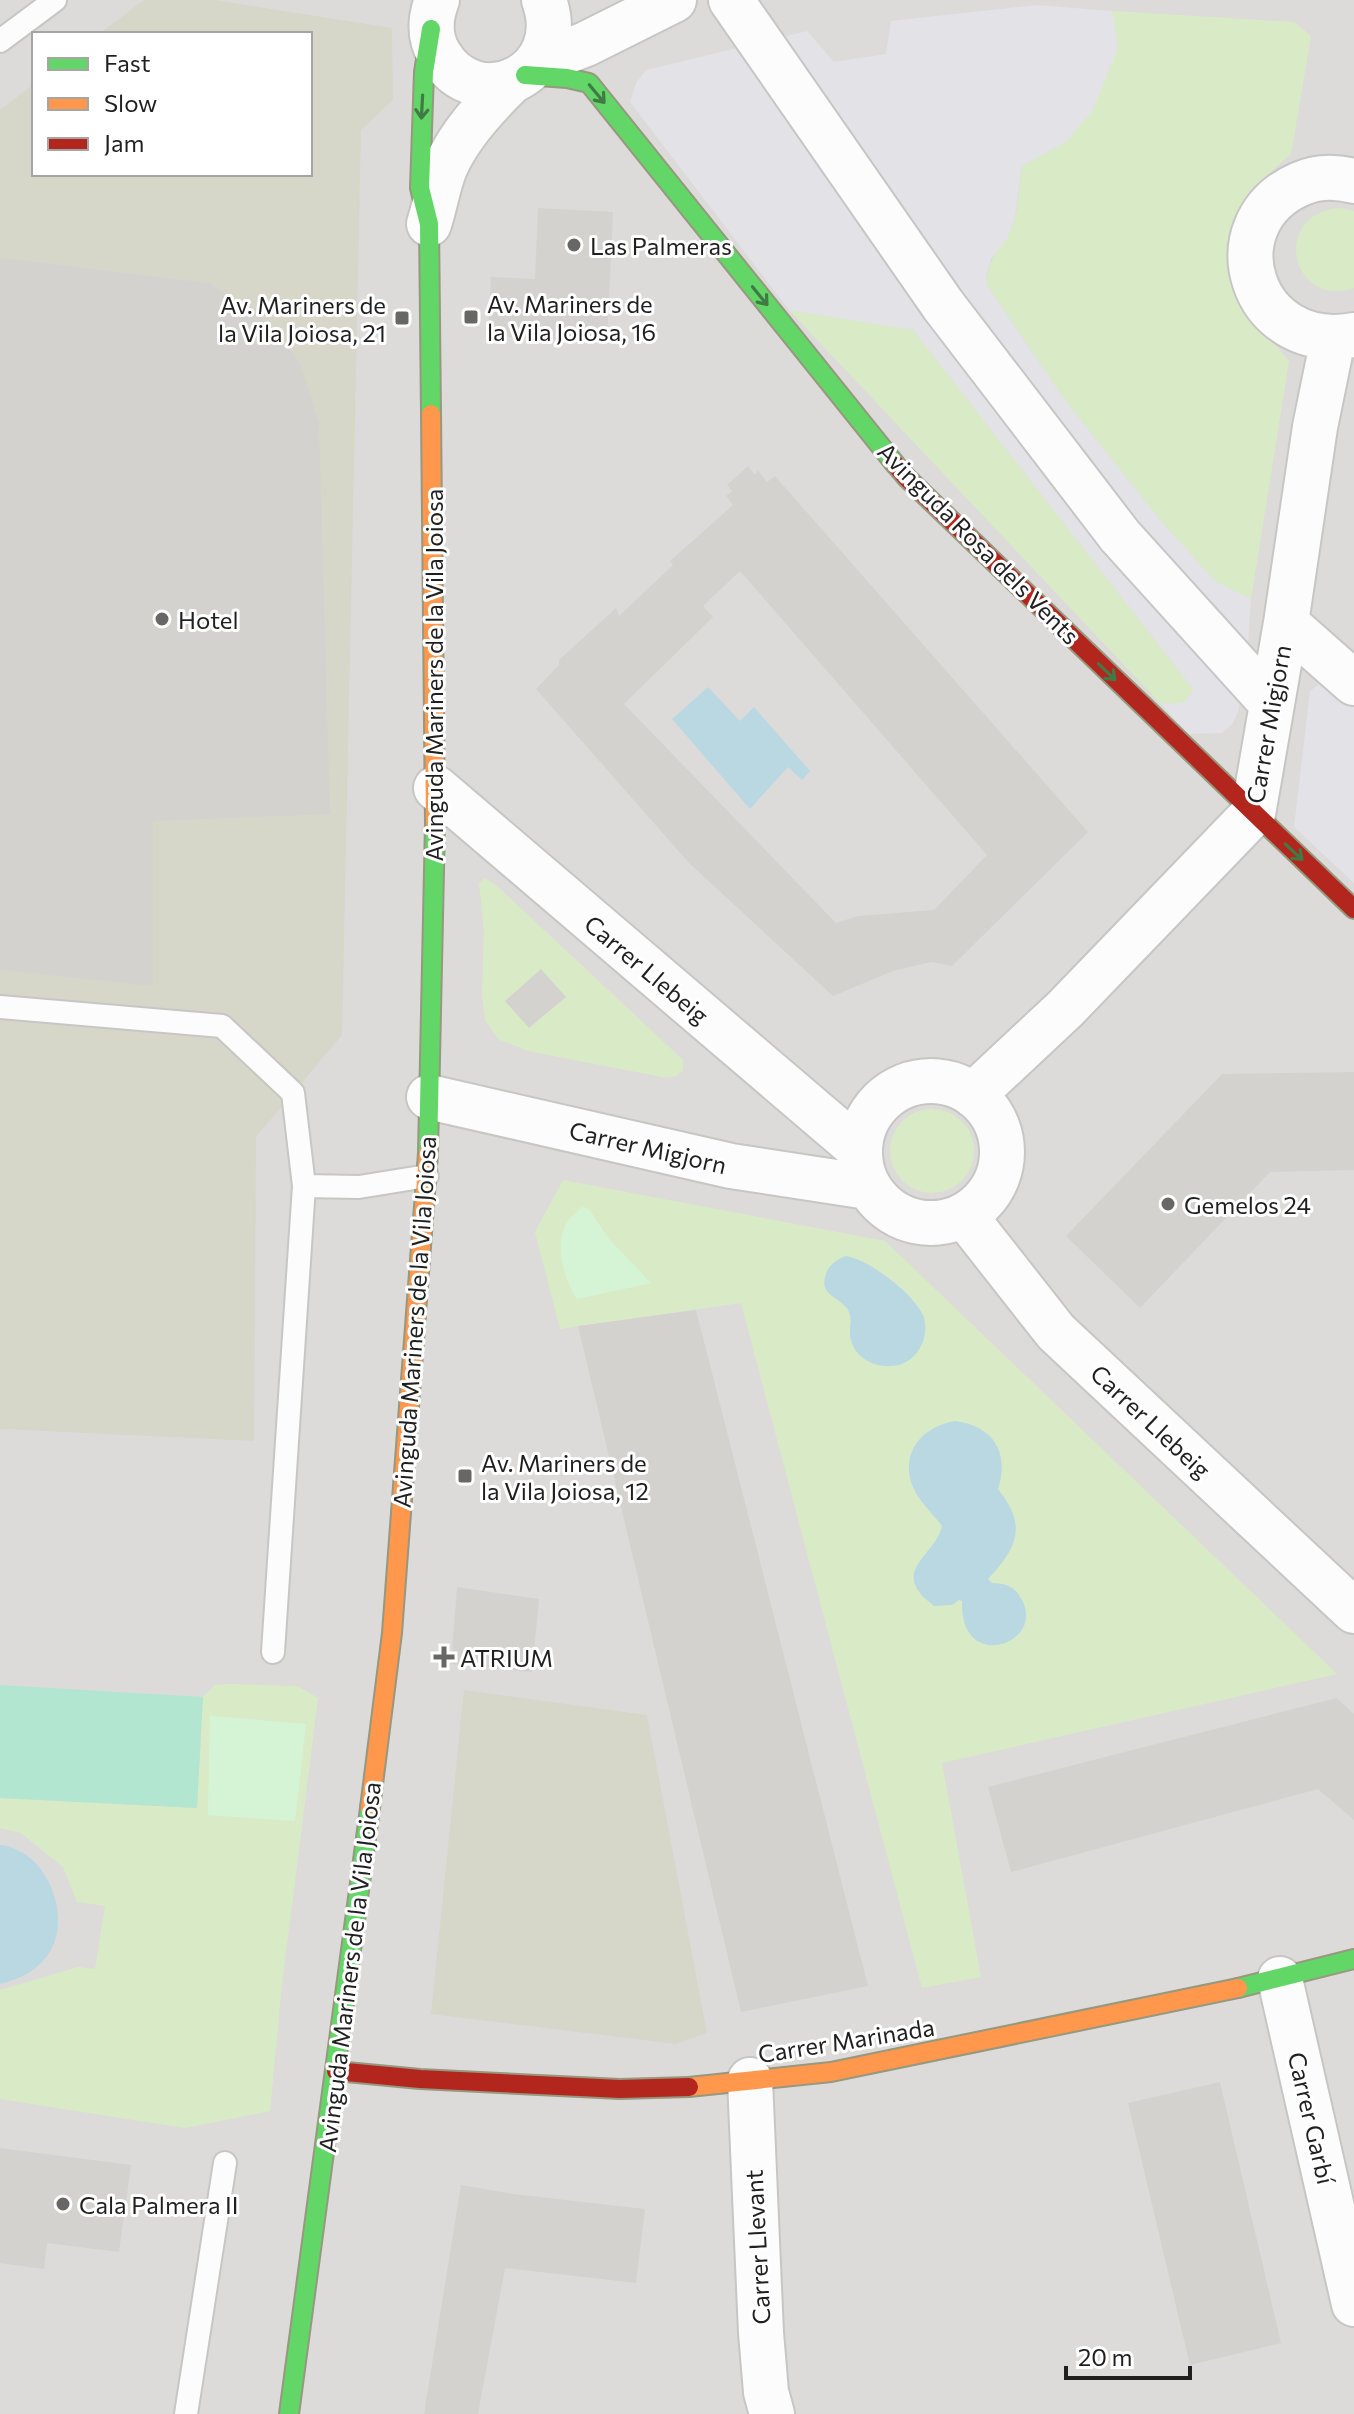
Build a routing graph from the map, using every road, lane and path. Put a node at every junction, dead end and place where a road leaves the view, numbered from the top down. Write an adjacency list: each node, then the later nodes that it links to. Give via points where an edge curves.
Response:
1 (55, 0): 6 (lane)
2 (544, 0): 7 (street, via 550,32 546,49)
3 (674, 0): 7 (street)
4 (731, 0): 13 (street, via 943,305 1120,536)
5 (432, 11): 7 (street, via 435,47 458,76 493,85); 9 (street, Avinguda Mariners de la Vila Joiosa, one-way to 9, via 420,188)
6 (0, 41)
7 (524, 73): 9 (street, Avinguda Mariners de la Vila Joiosa, via 484,108 453,153); 15 (street, Avinguda Rosa dels Vents, one-way to 15, via 589,83 906,477)
8 (1354, 181): 10 (street, via 1312,179 1288,190 1268,207 1250,255 1254,281 1284,323 1308,335)
9 (429, 224): 14 (street, Avinguda Mariners de la Vila Joiosa)
10 (1344, 337): 11 (street, Carrer Migjorn, via 1315,427)
11 (1286, 623): 12 (street); 13 (street, Carrer Migjorn)
12 (1354, 683)
13 (1272, 704): 15 (street, Carrer Migjorn)
14 (436, 788): 19 (street, Avinguda Mariners de la Vila Joiosa); 20 (street, Carrer Llebeig)
15 (1253, 814): 16 (street, Avinguda Rosa dels Vents, one-way to 16); 18 (street, Carrer Migjorn, via 1065,1009)
16 (1354, 909)
17 (0, 1007): 22 (lane, via 222,1026 293,1093)
18 (973, 1095): 20 (street, via 953,1084 931,1081 890,1093 863,1128); 23 (street, via 990,1112 1000,1134 1002,1158 983,1201)
19 (429, 1097): 20 (street, Carrer Migjorn, via 745,1169); 21 (street, Avinguda Mariners de la Vila Joiosa)
20 (864, 1168): 23 (street, via 882,1204 900,1217 932,1223)
21 (427, 1176): 22 (lane, via 359,1187); 28 (street, Avinguda Mariners de la Vila Joiosa, via 392,1633)
22 (304, 1186): 25 (lane)
23 (964, 1215): 24 (street, Carrer Llebeig, via 1056,1332)
24 (1354, 1611)
25 (273, 1652)
26 (1354, 1959): 27 (street, Carrer Marinada)
27 (1280, 1979): 29 (street, Carrer Marinada, via 831,2072); 31 (street, Carrer Garbí)
28 (336, 2071): 29 (street, Carrer Marinada, via 620,2089); 33 (street, Avinguda Mariners de la Vila Joiosa)
29 (750, 2080): 34 (street, Carrer Llevant, via 761,2333)
30 (225, 2163): 32 (lane)
31 (1354, 2304)
32 (186, 2414)
33 (289, 2414)
34 (772, 2414)

